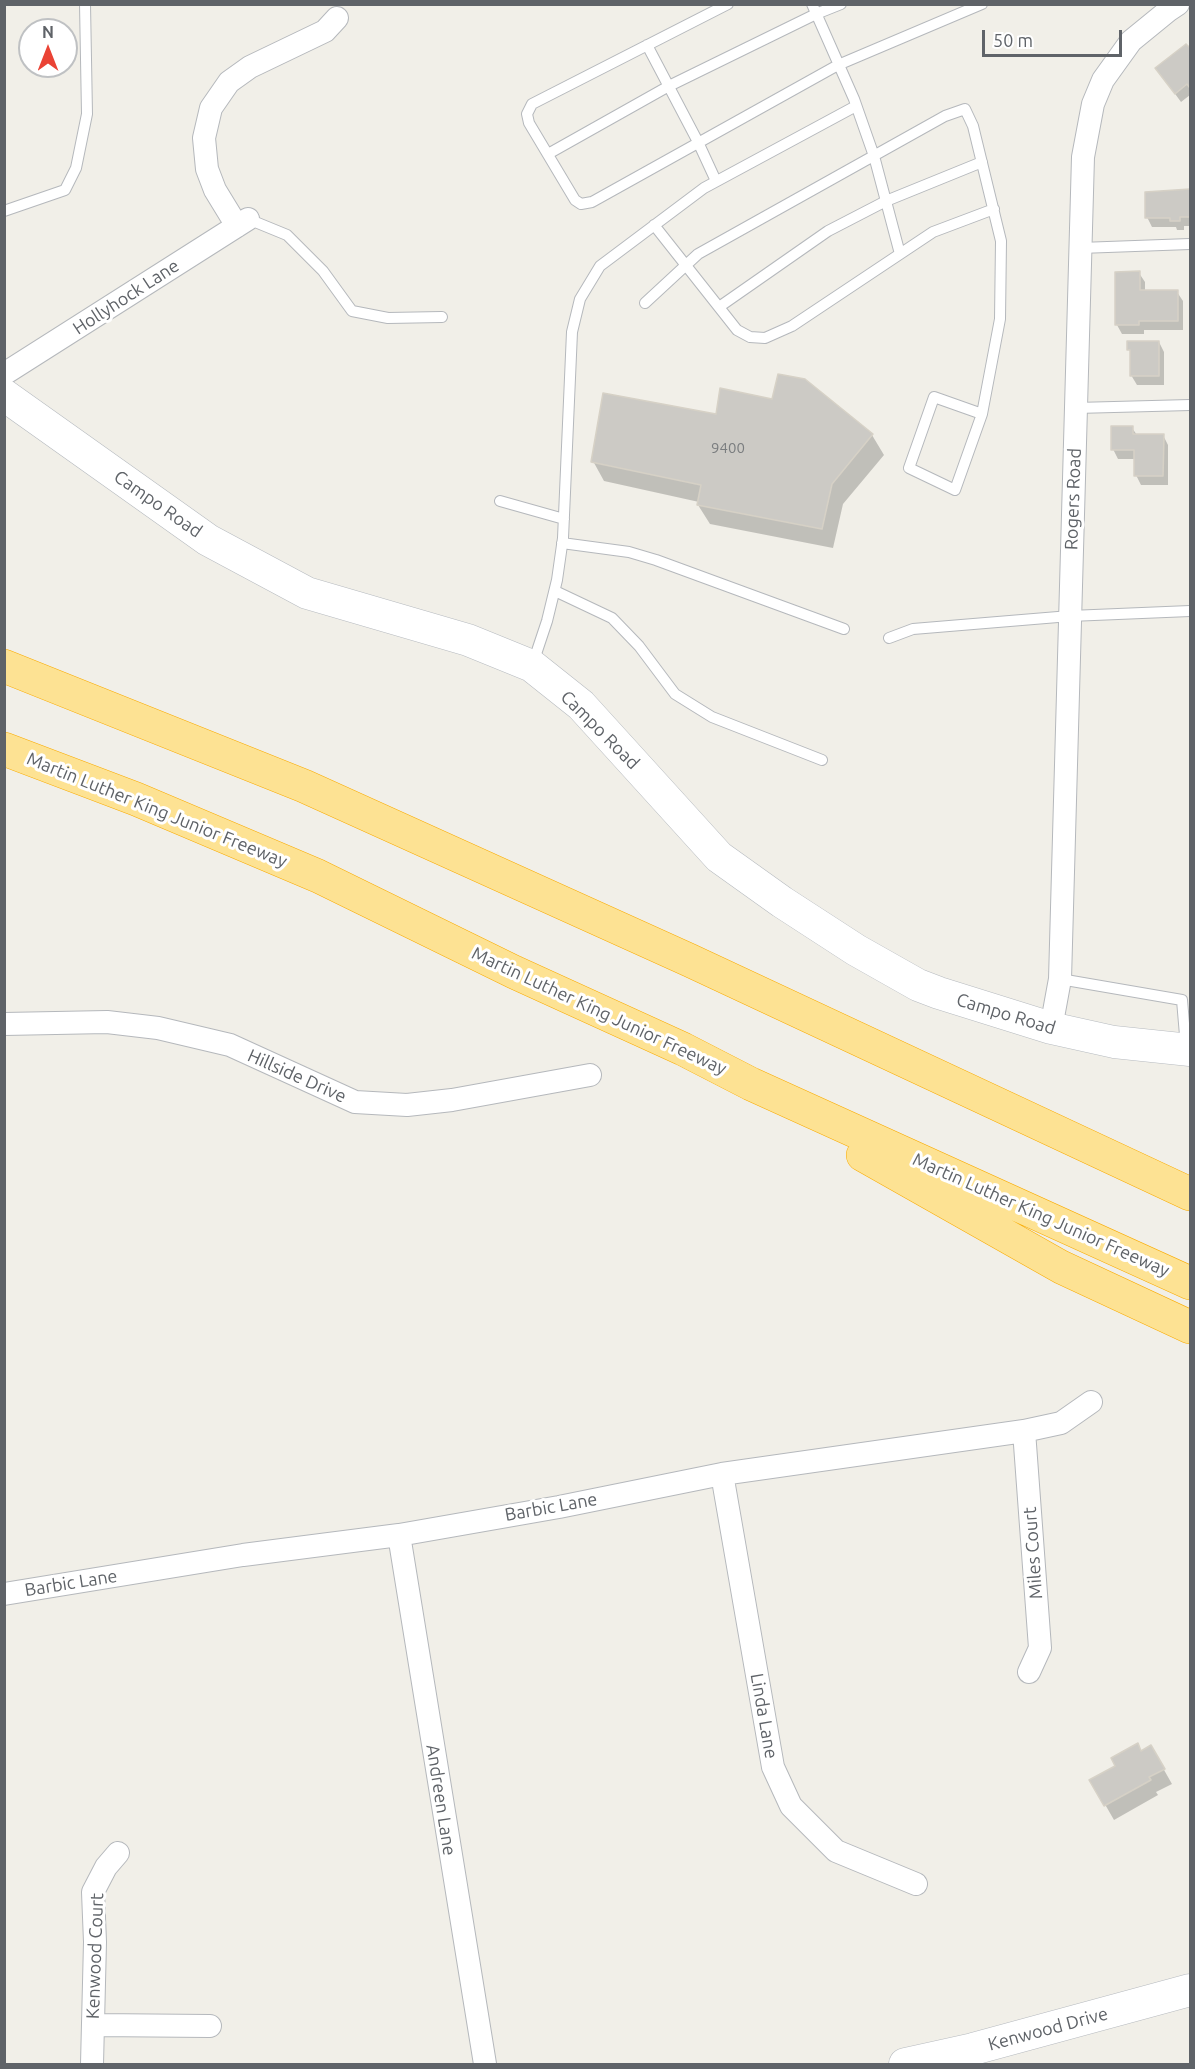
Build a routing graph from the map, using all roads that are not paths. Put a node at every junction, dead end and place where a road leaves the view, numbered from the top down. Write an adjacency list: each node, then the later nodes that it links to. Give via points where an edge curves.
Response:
1 (85, 4): 19 (lane, via 87,114 76,168 66,190)
2 (728, 4): 8 (lane)
3 (841, 4): 6 (lane)
4 (982, 4): 9 (lane)
5 (1178, 4): 23 (street, Rogers Road, via 1131,41 1103,80 1093,104 1083,157)
6 (814, 9): 9 (lane); 10 (lane)
7 (337, 18): 20 (street, via 325,31 250,67 229,82 212,108 204,138 207,169 215,190)
8 (647, 45): 10 (lane); 13 (lane, via 532,104 527,114 529,123)
9 (838, 64): 11 (lane); 12 (lane)
10 (669, 86): 12 (lane); 13 (lane)
11 (856, 106): 14 (lane); 16 (lane)
12 (699, 142): 13 (lane, via 592,202 581,204); 16 (lane)
13 (548, 154)
14 (874, 156): 15 (lane, via 965,109); 17 (lane); 25 (lane, via 699,254)
15 (982, 162): 17 (lane); 18 (lane)
16 (716, 181): 21 (lane)
17 (886, 201): 24 (lane); 27 (lane, via 828,231)
18 (994, 209): 24 (lane, via 933,232); 33 (lane, via 1001,241 1000,319)
19 (4, 211)
20 (242, 223): 28 (lane, via 287,236 323,271 352,311 388,318); 29 (street, Hollyhock Lane)
21 (654, 225): 25 (lane); 35 (lane, via 600,266 580,299 572,332)
22 (1191, 244): 23 (lane)
23 (1080, 248): 32 (street, Rogers Road)
24 (900, 254): 27 (lane, via 792,327 765,338 750,337 737,330)
25 (686, 266): 26 (lane); 27 (lane)
26 (645, 303)
27 (719, 307)
28 (442, 317)
29 (4, 374)
30 (4, 395): 43 (main road, Campo Road, via 208,540 307,593 468,640)
31 (1191, 405): 32 (lane)
32 (1076, 408): 39 (street, Rogers Road)
33 (982, 414): 33 (lane, via 934,397 909,468 954,490)
34 (500, 501): 35 (lane)
35 (564, 519): 36 (lane)
36 (562, 543): 37 (lane); 40 (lane, via 629,552 656,560)
37 (555, 591): 43 (lane); 45 (lane, via 612,618 675,694 712,717)
38 (1191, 610): 39 (lane)
39 (1070, 616): 41 (lane, via 913,629); 46 (street, Rogers Road)
40 (844, 628)
41 (889, 638)
42 (4, 666): 52 (highway, via 315,791 689,960)
43 (532, 666): 48 (main road, Campo Road, via 581,705 719,857 782,902 918,985)
44 (4, 749): 49 (highway, Martin Luther King Junior Freeway, via 136,799 318,876)
45 (822, 760)
46 (1060, 979): 48 (street, Rogers Road); 50 (lane, via 1182,1000)
47 (4, 1024): 51 (street, Hillside Drive, via 107,1022 158,1028 230,1045 355,1102 407,1105 452,1100)
48 (1051, 1028): 50 (main road, Campo Road, via 1114,1042)
49 (683, 1049): 55 (highway, Martin Luther King Junior Freeway, via 751,1084); 56 (highway, via 791,1115 1061,1267)
50 (1188, 1049)
51 (590, 1075)
52 (1148, 1175): 53 (highway); 54 (highway)
53 (1191, 1187)
54 (1191, 1194)
55 (1191, 1283)
56 (1191, 1327)
57 (1091, 1402): 58 (street, Barbic Lane, via 1061,1423)
58 (1024, 1431): 59 (street, Barbic Lane); 62 (street, Miles Court, via 1040,1648)
59 (723, 1474): 60 (street, Barbic Lane); 64 (street, Linda Lane, via 773,1767 791,1806 836,1851)
60 (399, 1535): 61 (street, Barbic Lane, via 243,1555); 70 (street, Andreen Lane)
61 (4, 1594)
62 (1029, 1672)
63 (118, 1853): 66 (street, Kenwood Court, via 93,1892)
64 (916, 1884)
65 (1191, 1990): 68 (main road, Kenwood Drive)
66 (94, 2025): 67 (street); 69 (street, Kenwood Court)
67 (210, 2026)
68 (975, 2057): 71 (main road, Kenwood Drive)
69 (92, 2064)
70 (485, 2064)
71 (905, 2064)

